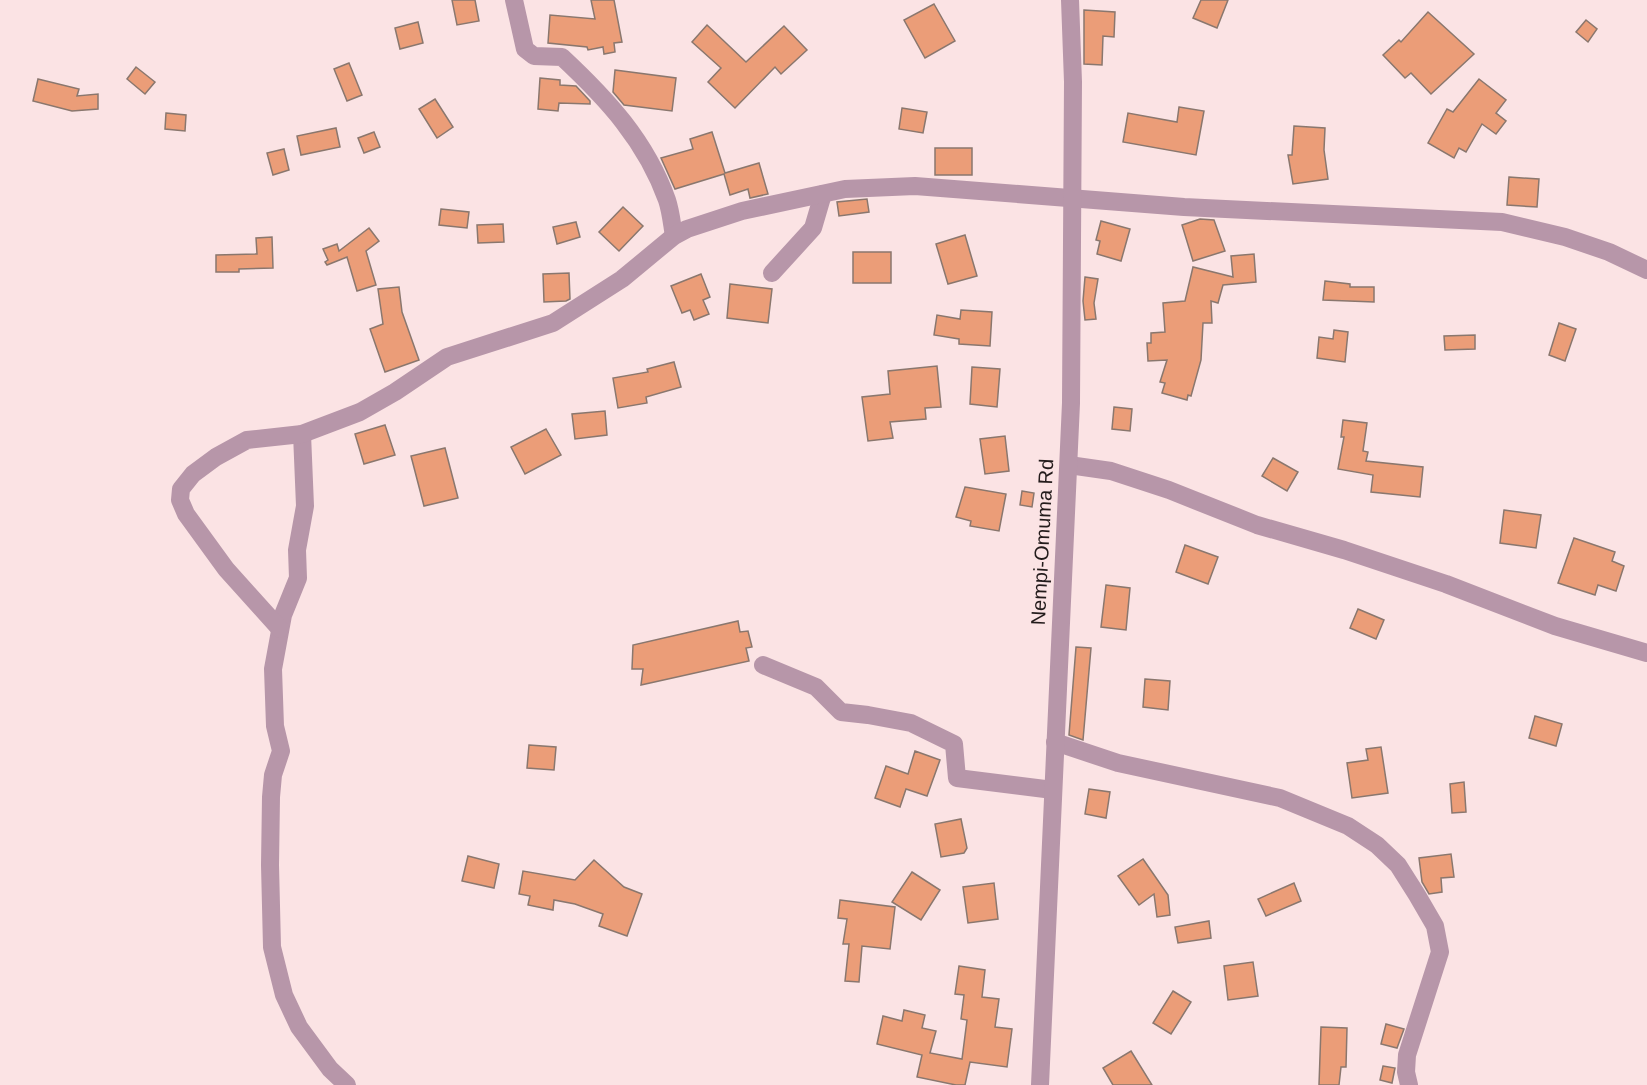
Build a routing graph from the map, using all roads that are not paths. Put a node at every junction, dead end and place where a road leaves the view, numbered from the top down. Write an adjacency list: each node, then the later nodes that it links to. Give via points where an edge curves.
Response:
1 (514, 0): 5 (street, via 525,49 534,56 562,57 624,121 667,202)
2 (1070, 0): 4 (street, Nempi-Omuma Rd)
3 (823, 194): 4 (street, via 845,189 915,186); 5 (street, via 742,211); 7 (street, via 813,228)
4 (1072, 198): 6 (street, via 1295,214 1502,222 1565,237); 9 (street, Nempi-Omuma Rd)
5 (674, 236): 8 (street, via 622,279 554,323 447,357 360,412)
6 (1647, 270)
7 (772, 273)
8 (302, 434): 10 (street, via 305,506 297,550 297,578); 10 (street, via 247,440 216,457 181,489 180,500 186,514 226,569)
9 (1069, 465): 11 (street, via 1111,471 1257,525 1390,565 1555,626); 13 (street, Nempi-Omuma Rd)
10 (280, 629): 15 (street, via 273,669 275,726 281,751 271,797 272,947 284,995 299,1027)
11 (1647, 653)
12 (763, 665): 14 (street, via 816,687 841,712 911,723 954,744 957,778)
13 (1055, 742): 14 (street, Nempi-Omuma Rd); 17 (street, via 1118,763 1280,798 1348,826 1391,858 1435,926 1440,952 1407,1055)
14 (1053, 790): 16 (street, Nempi-Omuma Rd)
15 (347, 1085)
16 (1040, 1085)
17 (1409, 1085)

